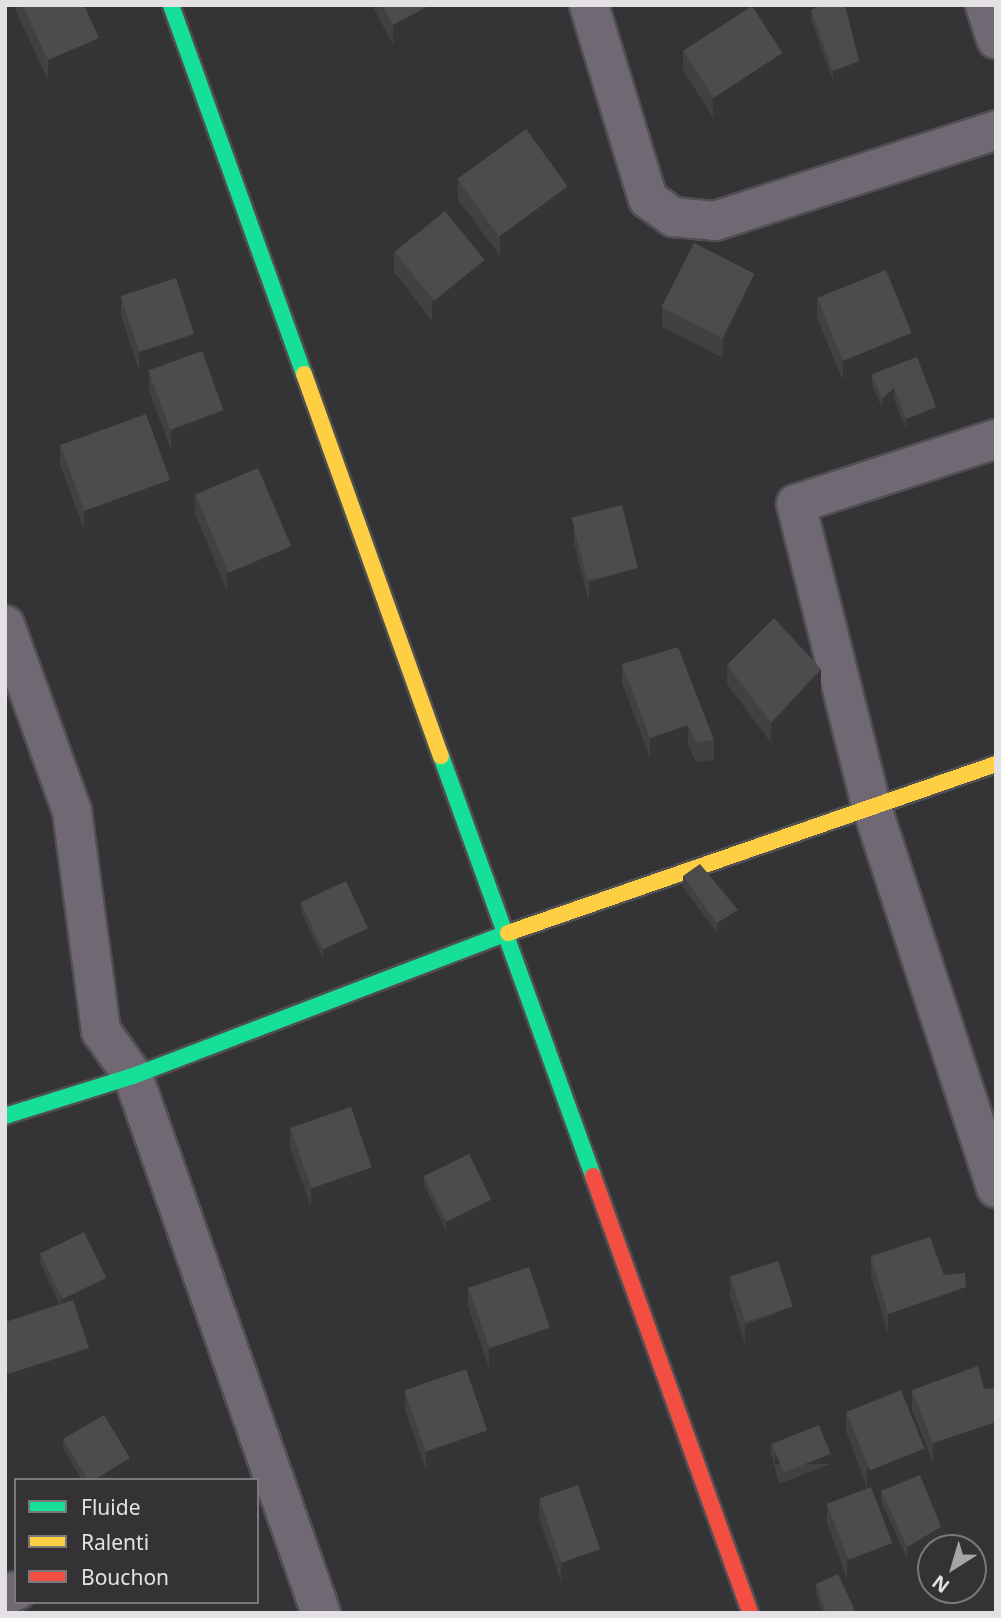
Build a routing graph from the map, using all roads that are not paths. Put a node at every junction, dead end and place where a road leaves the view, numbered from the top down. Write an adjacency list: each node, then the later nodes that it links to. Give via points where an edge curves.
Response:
1 (171, 5): 10 (street)
2 (589, 5): 5 (street, via 648,199 673,217 715,221)
3 (985, 5): 4 (street)
4 (996, 39)
5 (996, 130)
6 (996, 439): 9 (street, via 796,504)
7 (5, 625): 11 (street, via 72,811 101,1031)
8 (996, 764): 9 (street)
9 (871, 805): 10 (street); 13 (street)
10 (505, 934): 11 (street); 16 (street)
11 (133, 1076): 12 (street); 14 (street)
12 (5, 1116)
13 (996, 1188)
14 (268, 1496): 15 (street)
15 (321, 1613)
16 (750, 1613)

